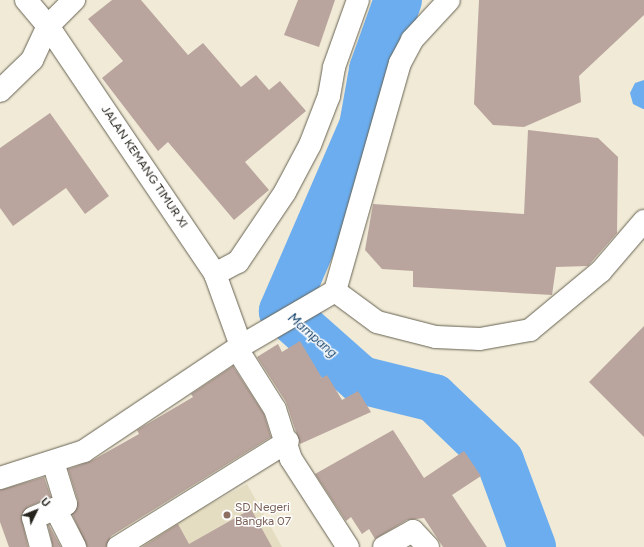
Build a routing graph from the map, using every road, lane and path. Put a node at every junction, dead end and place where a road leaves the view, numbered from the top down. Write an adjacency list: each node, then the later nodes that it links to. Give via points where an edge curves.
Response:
1 (26, 0): 5 (street, JALAN KEMANG TIMUR XI)
2 (74, 0): 5 (street)
3 (358, 0): 8 (street, via 334,67 329,96 303,159 238,262)
4 (449, 0): 9 (street, via 412,40 400,63)
5 (48, 26): 6 (street, via 32,60); 8 (street, JALAN KEMANG TIMUR XI)
6 (0, 91)
7 (644, 221): 9 (street, via 601,271 530,330 480,339 436,338 377,322)
8 (216, 274): 10 (street, JALAN KEMANG TIMUR XI)
9 (335, 291): 10 (street, via 263,333)
10 (238, 343): 11 (street, JALAN KEMANG TIMUR XI, via 275,410); 12 (street, via 143,409 112,435 84,451)
11 (288, 441): 17 (street); 18 (street, JALAN KEMANG TIMUR XI, via 291,459)
12 (53, 462): 13 (street); 14 (street, via 66,499 63,507)
13 (0, 478)
14 (56, 510): 15 (street, via 32,520); 16 (street)
15 (41, 547)
16 (75, 547)
17 (118, 547)
18 (348, 547)
19 (384, 547): 20 (street, via 413,531)
20 (428, 547)

